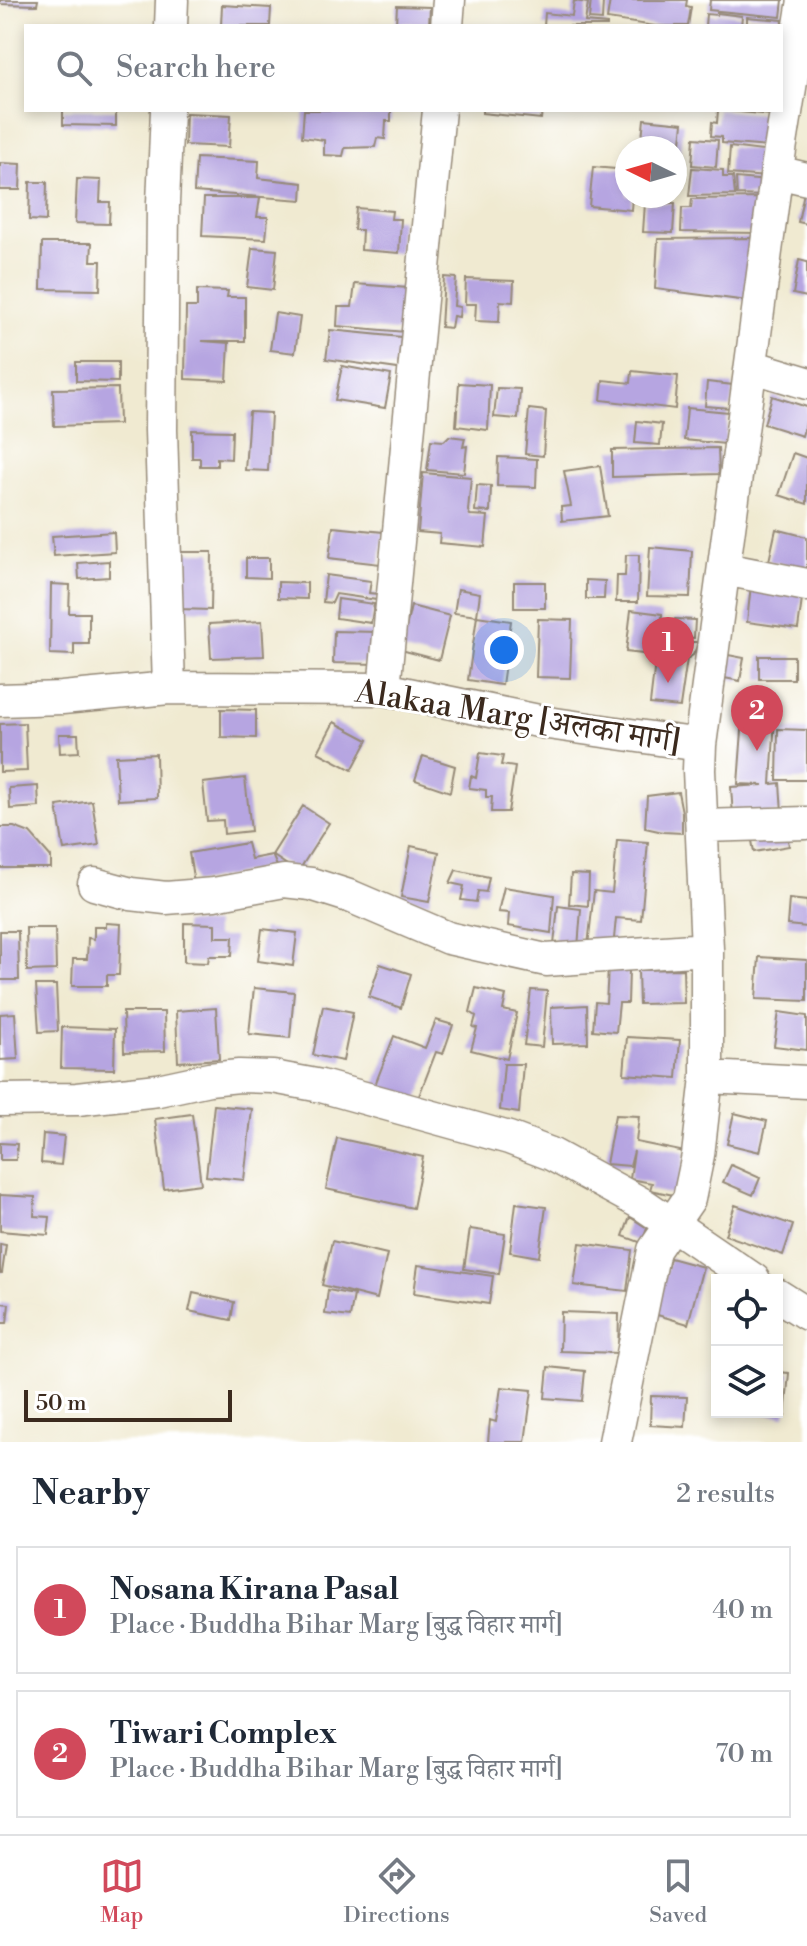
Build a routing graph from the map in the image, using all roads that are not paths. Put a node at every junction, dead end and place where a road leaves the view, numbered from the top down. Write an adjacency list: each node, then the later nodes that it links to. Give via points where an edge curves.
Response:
1 (172, 0): 4 (street)
2 (449, 0): 5 (street)
3 (804, 0): 8 (street)
4 (171, 24)
5 (447, 24)
6 (167, 112): 13 (street, via 161,430)
7 (439, 112): 14 (street)
8 (792, 175): 9 (street)
9 (751, 366): 10 (street); 11 (street)
10 (807, 383)
11 (724, 569): 12 (street); 16 (street)
12 (807, 585)
13 (169, 688): 14 (street, Alakaa Marg [अलका मार्ग]); 15 (street, Alakaa Marg [अलका मार्ग])
14 (384, 689): 16 (street, Alakaa Marg [अलका मार्ग], via 548,723)
15 (0, 700)
16 (700, 745): 18 (street)
17 (807, 823): 18 (street)
18 (702, 826): 20 (street)
19 (94, 884): 20 (street, via 166,898 284,881 311,884 448,938 546,960)
20 (707, 949): 21 (street)
21 (707, 1077): 22 (street); 24 (street, via 689,1199)
22 (807, 1082)
23 (0, 1100): 24 (street, via 77,1099 209,1079 273,1077 509,1138 551,1154)
24 (672, 1225): 25 (street); 28 (street, via 654,1250)
25 (745, 1274)
26 (783, 1299): 27 (street)
27 (807, 1314)
28 (615, 1442)

